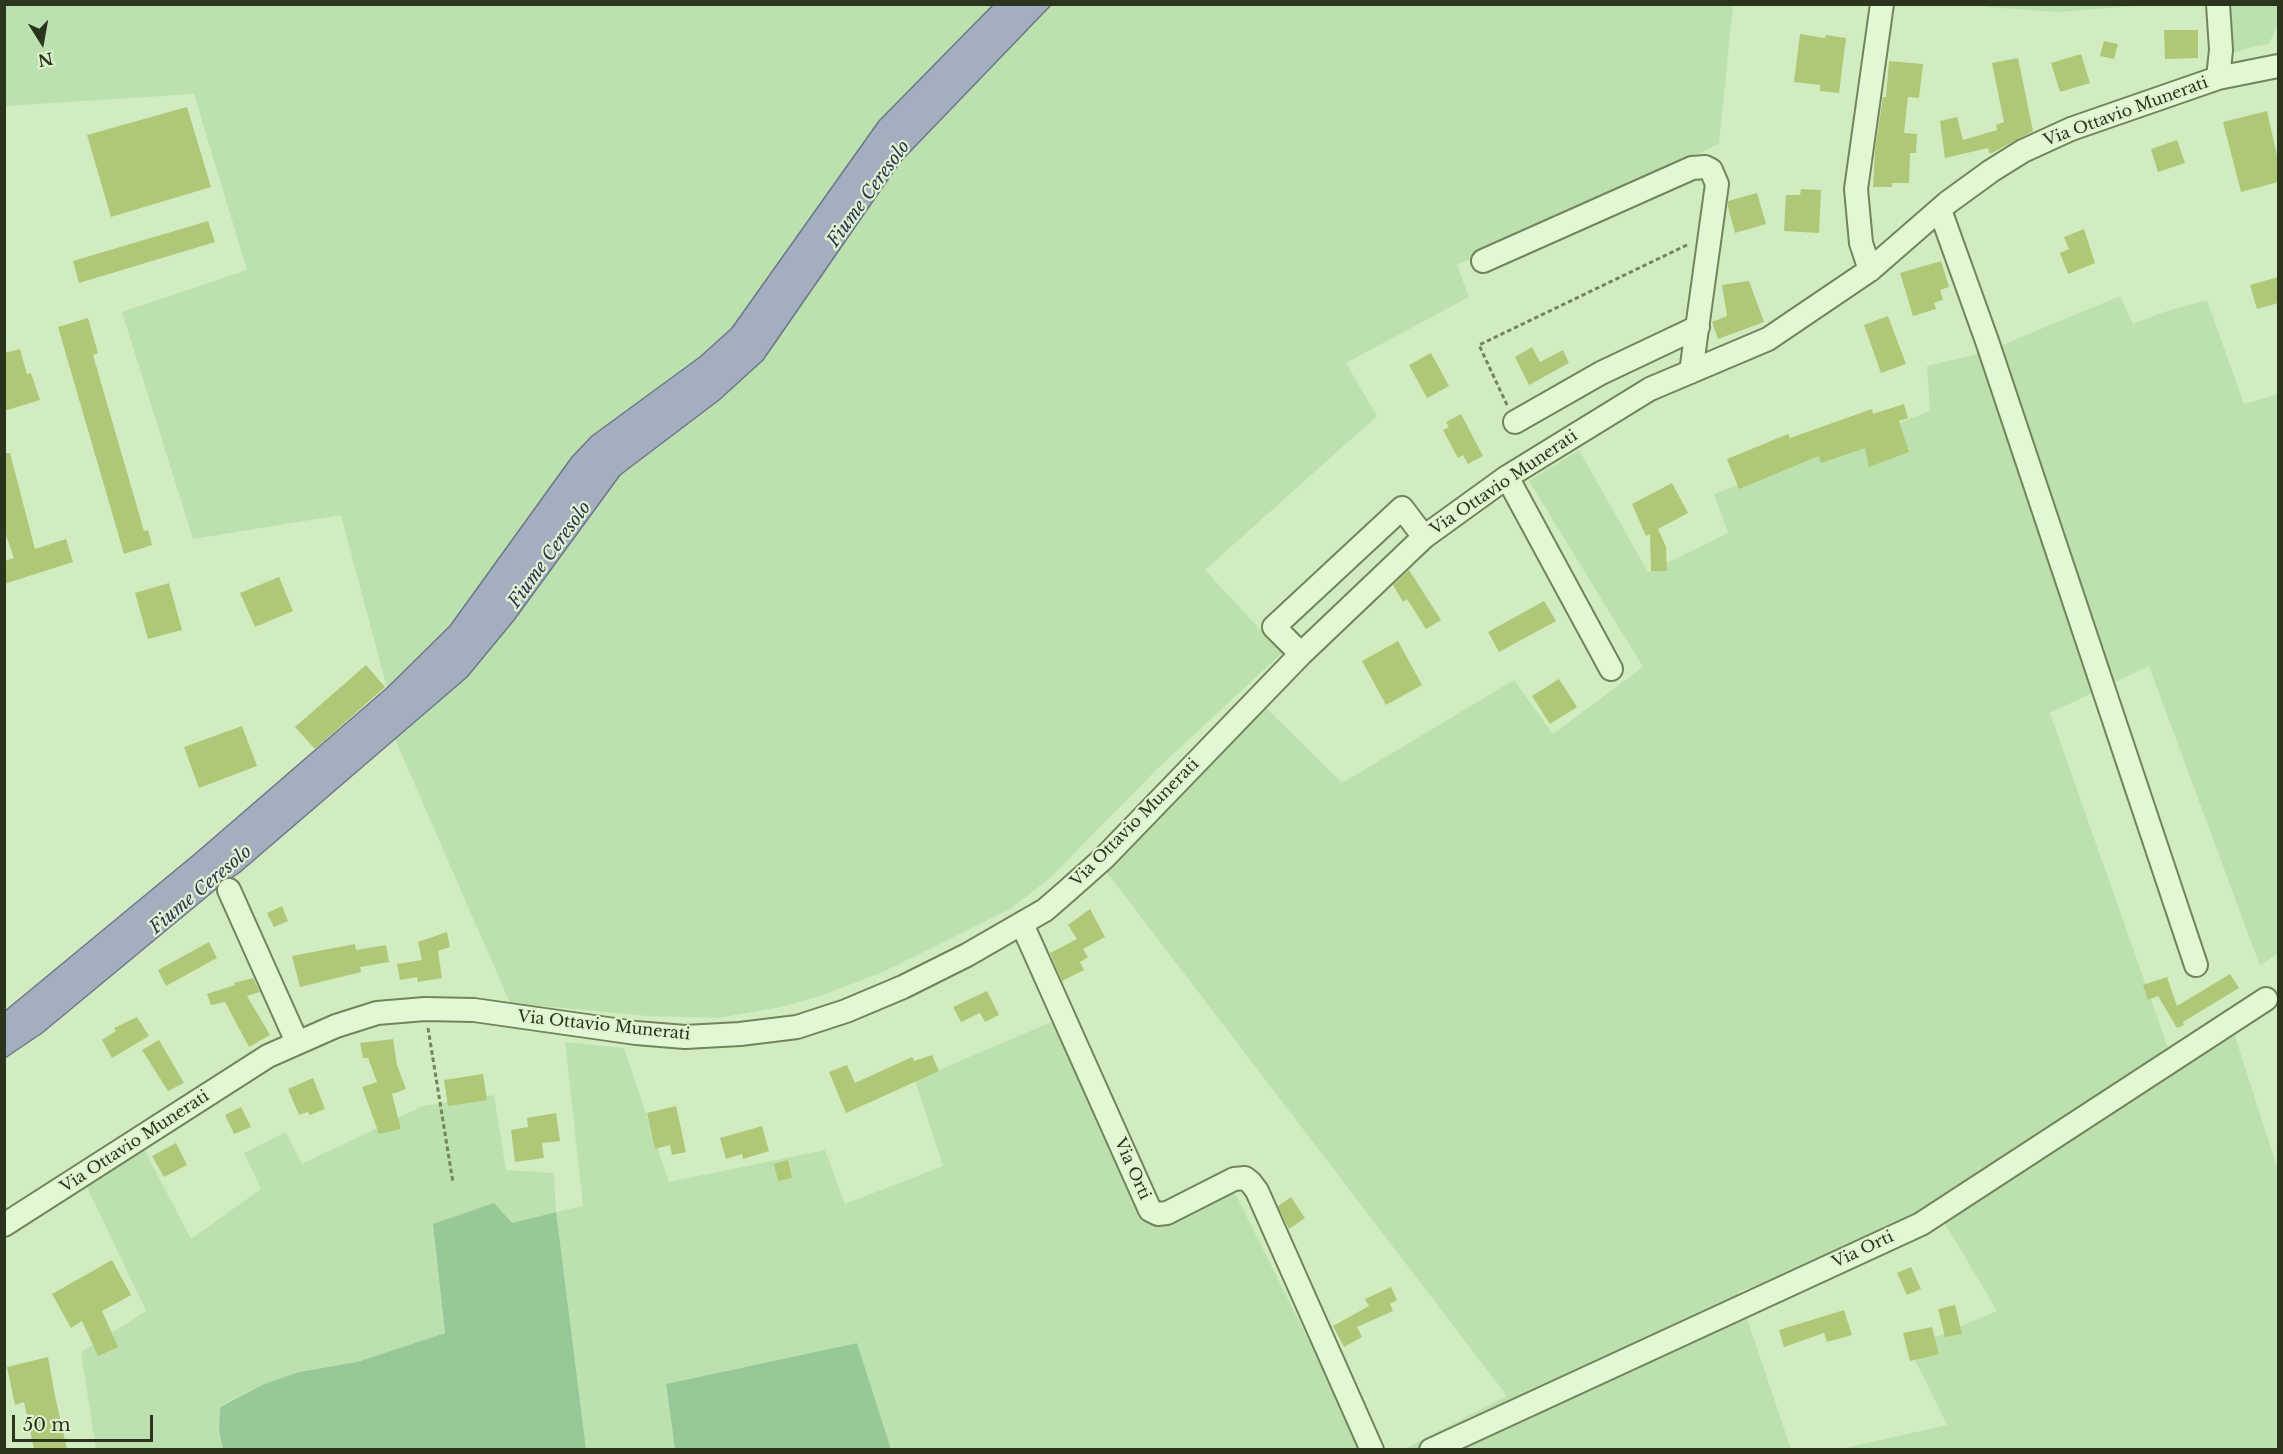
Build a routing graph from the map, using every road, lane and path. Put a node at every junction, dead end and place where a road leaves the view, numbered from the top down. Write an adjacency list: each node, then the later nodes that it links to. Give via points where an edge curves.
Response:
1 (1882, 4): 8 (street, via 1856,189 1861,243)
2 (2218, 4): 4 (street)
3 (2278, 66): 4 (street, Via Ottavio Munerati)
4 (2218, 78): 5 (street, Via Ottavio Munerati, via 2032,146)
5 (1940, 210): 8 (street, Via Ottavio Munerati); 18 (street)
6 (1709, 241): 7 (street, via 1717,184 1711,170 1699,167); 9 (street); 11 (path, via 1682,247 1479,345)
7 (1484, 261)
8 (1870, 270): 10 (street, Via Ottavio Munerati, via 1768,339)
9 (1698, 327): 10 (street); 11 (street, via 1601,373)
10 (1691, 372): 12 (street, Via Ottavio Munerati, via 1650,389)
11 (1515, 422)
12 (1507, 477): 13 (street, Via Ottavio Munerati); 15 (street)
13 (1424, 537): 14 (street, Via Ottavio Munerati); 14 (street, via 1402,508 1274,627)
14 (1301, 654): 17 (street, Via Ottavio Munerati, via 1104,858 1045,910)
15 (1611, 669)
16 (229, 890): 21 (street)
17 (1022, 924): 20 (street, Via Ottavio Munerati, via 903,987 846,1011 785,1028 685,1037 474,1010); 24 (street, Via Orti, via 1150,1210 1167,1213 1234,1179 1251,1183)
18 (2196, 965)
19 (2266, 999): 25 (street, Via Orti, via 1921,1224)
20 (425, 1009): 21 (street, Via Ottavio Munerati, via 377,1013); 22 (path)
21 (297, 1042): 23 (street, Via Ottavio Munerati, via 268,1056)
22 (453, 1183)
23 (4, 1225)
24 (1372, 1449)
25 (1431, 1449)

